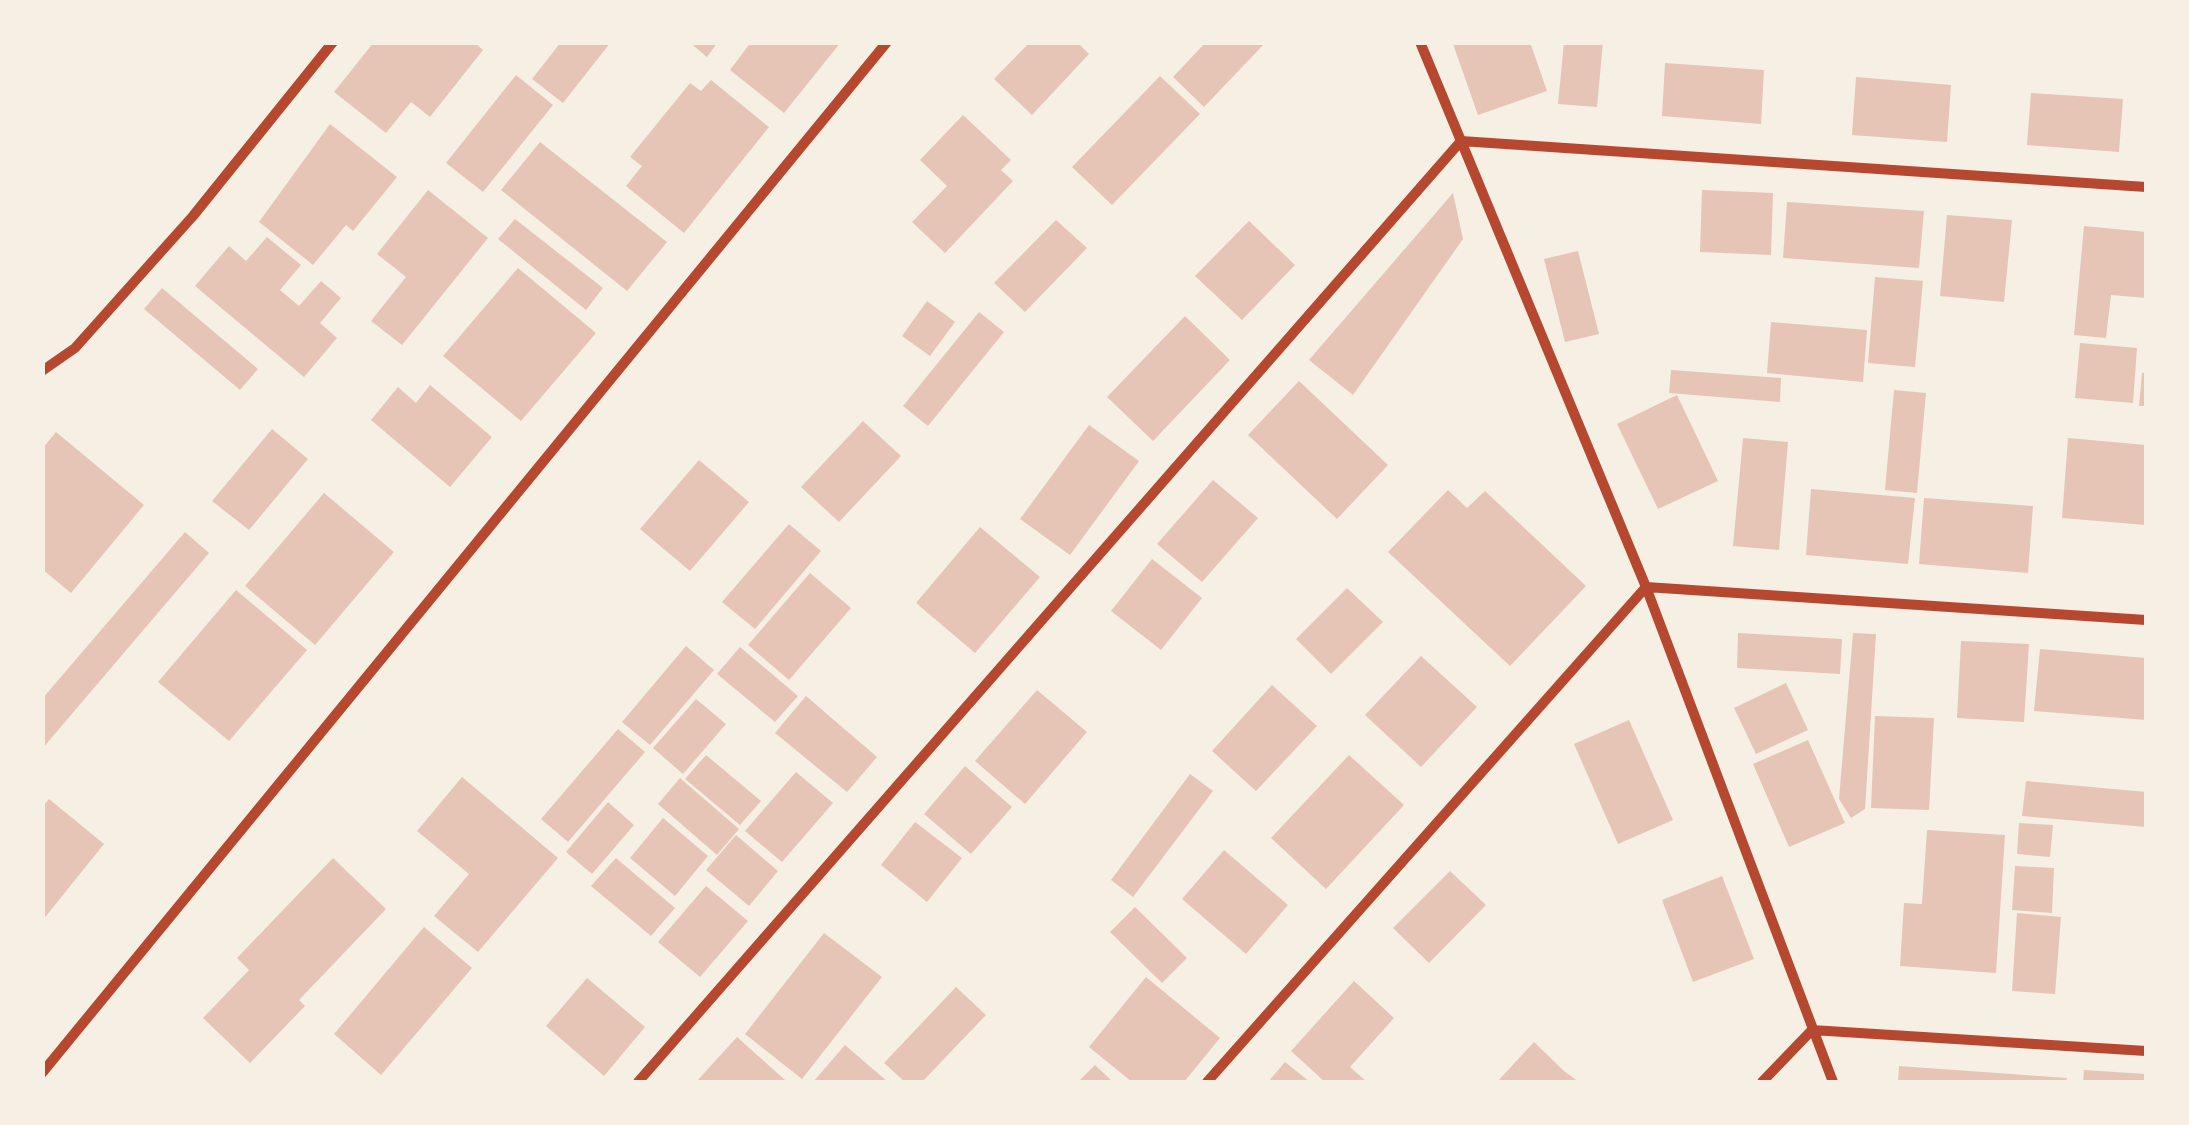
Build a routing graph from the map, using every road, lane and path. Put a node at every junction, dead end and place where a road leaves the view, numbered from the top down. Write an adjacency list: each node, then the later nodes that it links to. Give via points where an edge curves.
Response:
1 (333, 42): 6 (street, via 193,216 75,348)
2 (887, 42): 11 (street)
3 (1420, 42): 4 (street)
4 (1461, 142): 5 (street); 7 (street); 12 (street)
5 (2146, 186)
6 (42, 371)
7 (1646, 587): 8 (street); 9 (street); 13 (street)
8 (2146, 620)
9 (1812, 1030): 10 (street); 14 (street); 15 (street)
10 (2146, 1050)
11 (42, 1073)
12 (638, 1082)
13 (1207, 1082)
14 (1762, 1082)
15 (1833, 1082)

